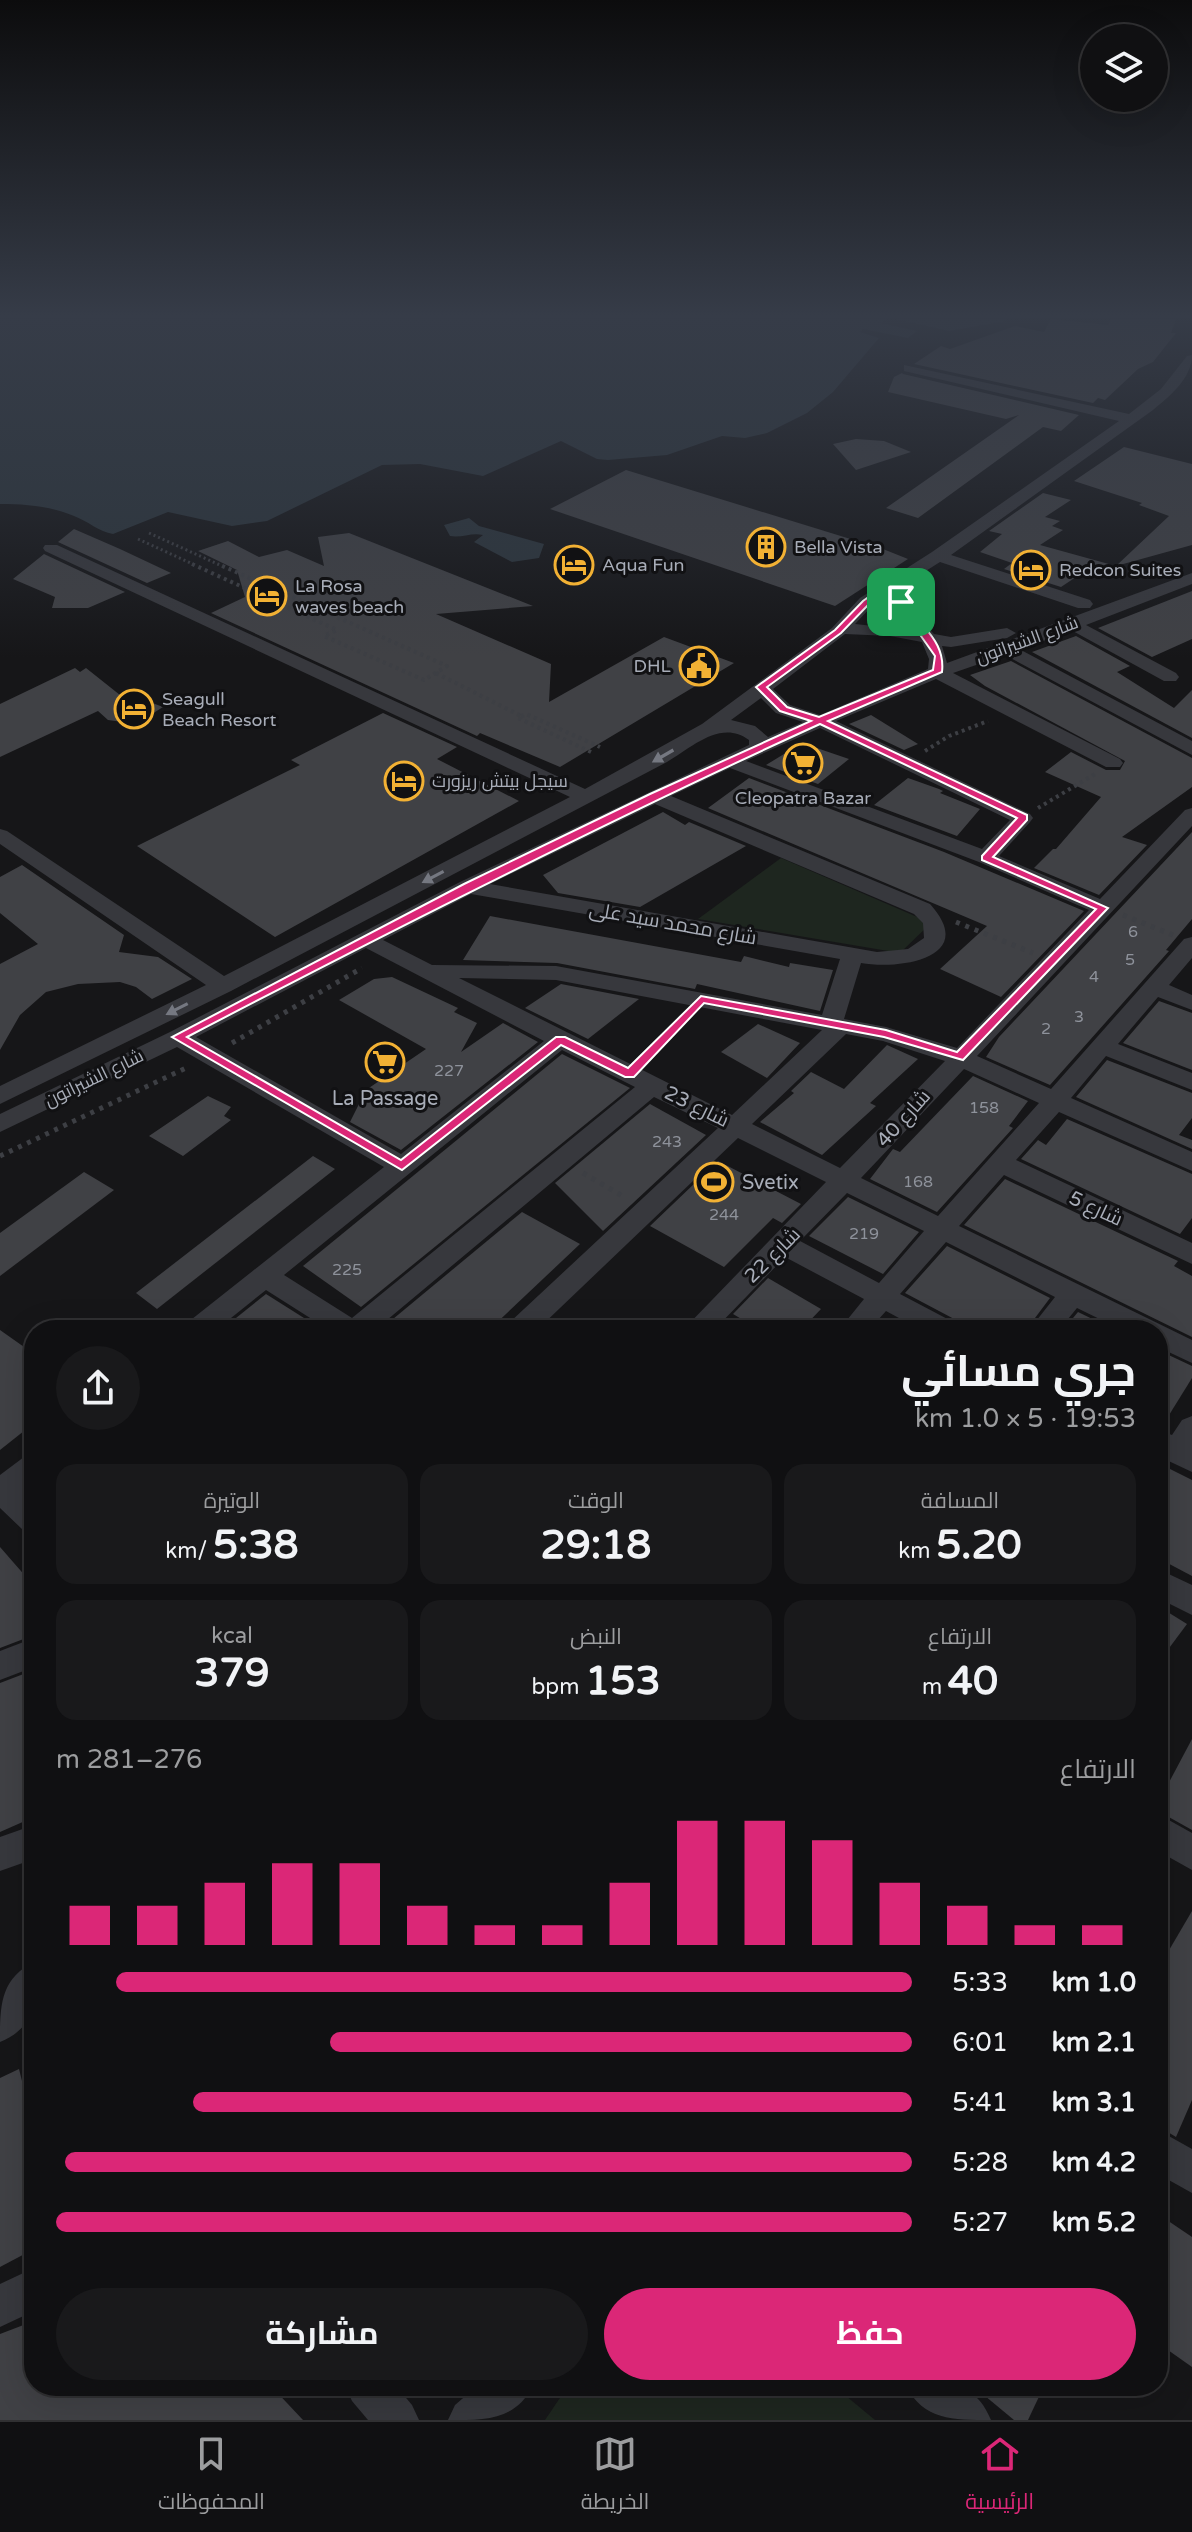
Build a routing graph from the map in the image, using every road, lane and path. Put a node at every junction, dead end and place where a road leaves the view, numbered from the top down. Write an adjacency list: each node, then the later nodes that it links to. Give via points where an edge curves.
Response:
1 (1113, 432): 5 (street, شارع الشيراتون)
2 (149, 533): 15 (path, via 447,666)
3 (138, 539): 15 (path, via 337,630 324,636 424,680)
4 (51, 548): 30 (street)
5 (938, 556): 7 (street, شارع الشيراتون); 9 (street)
6 (1192, 563): 9 (street, شارع الشيراتون)
7 (902, 577): 11 (street, شارع الشيراتون); 12 (street, via 901,602)
8 (1192, 578): 10 (street, شارع الشيراتون)
9 (1084, 604): 12 (street, شارع الشيراتون, via 988,638)
10 (1072, 624): 13 (street, شارع الشيراتون); 16 (street)
11 (840, 629): 12 (street, شارع الشيراتون); 17 (street, شارع الشيراتون)
12 (928, 639): 14 (street, via 939,656)
13 (1006, 649): 14 (street, شارع الشيراتون); 24 (street)
14 (937, 672): 18 (street); 20 (street, شارع الشيراتون)
15 (436, 673): 19 (path)
16 (1170, 677)
17 (761, 687): 20 (street, via 783,709); 21 (street, شارع الشيراتون)
18 (1011, 712): 27 (path, via 949,736); 28 (street)
19 (522, 716): 22 (path); 25 (path, via 518,718)
20 (820, 721): 23 (street, شارع الشيراتون); 27 (street)
21 (709, 728): 23 (street, via 747,729 759,738); 30 (street, شارع الشيراتون, one-way to 30)
22 (600, 747)
23 (759, 749): 26 (street, شارع الشيراتون)
24 (1192, 749)
25 (591, 752)
26 (729, 761): 29 (street, شارع الشيراتون); 34 (street)
27 (907, 762): 32 (street)
28 (1113, 763): 32 (path)
29 (653, 796): 35 (street, شارع الشيراتون); 37 (street)
30 (585, 797): 43 (street, شارع الشيراتون, one-way to 43)
31 (1192, 814): 36 (street, شارع 40)
32 (1023, 818): 34 (street)
33 (0, 835): 43 (street)
34 (986, 858): 36 (street)
35 (468, 887): 38 (street, شارع الشيراتون); 40 (street, شارع محمد سيد على)
36 (1103, 908): 39 (path); 41 (street, شارع 40)
37 (922, 909): 40 (street, شارع محمد سيد على, via 936,928 928,948 901,959); 41 (path)
38 (367, 940): 42 (street, شارع 23); 48 (street, شارع الشيراتون)
39 (1185, 940): 44 (street)
40 (852, 955): 47 (street)
41 (1053, 961): 51 (street, شارع 40)
42 (430, 971): 45 (street, via 556,973); 49 (street, شارع 23)
43 (223, 986): 54 (street, شارع الشيراتون, one-way to 54)
44 (1154, 987): 46 (street); 50 (street)
45 (701, 999): 47 (street); 52 (path)
46 (1192, 1003)
47 (835, 1026): 51 (street, via 886,1034); 57 (street)
48 (178, 1037): 56 (street, شارع الشيراتون); 61 (street)
49 (560, 1040): 52 (street, شارع 23); 61 (street)
50 (1102, 1046): 53 (street); 55 (street)
51 (959, 1057): 55 (street); 62 (street, شارع 40)
52 (641, 1079): 57 (street, شارع 23); 58 (street)
53 (1192, 1082)
54 (0, 1096)
55 (1053, 1102): 59 (street); 60 (street)
56 (0, 1124)
57 (738, 1125): 62 (street, شارع 23); 63 (street)
58 (561, 1160): 63 (path); 72 (street)
59 (1192, 1162)
60 (1000, 1163): 64 (street); 66 (street, شارع 5)
61 (402, 1166): 67 (street)
62 (847, 1180): 64 (street, شارع 23); 65 (street, شارع 22)
63 (647, 1210): 73 (street)
64 (943, 1228): 68 (street, شارع 23); 69 (street)
65 (783, 1244): 69 (street); 74 (street, شارع 22)
66 (1192, 1254)
67 (263, 1275): 70 (street); 71 (street)
68 (1074, 1293): 77 (street); 78 (street, شارع 23)
69 (882, 1296): 75 (street); 76 (street)
70 (209, 1320)
71 (337, 1320)
72 (365, 1320)
73 (530, 1320)
74 (707, 1320)
75 (862, 1320)
76 (926, 1320)
77 (1051, 1320)
78 (1127, 1320)
79 (1168, 1340): 80 (street)
80 (1192, 1352)
81 (24, 1480): 82 (street)
82 (10, 1502)
83 (1168, 1588): 84 (street)
84 (1192, 1601)
85 (24, 1656): 86 (street)
86 (0, 1666)
87 (1168, 1837): 89 (street)
88 (24, 1846): 90 (street)
89 (1192, 1853)
90 (0, 1854)
91 (24, 1996): 92 (street)
92 (0, 2023)
93 (1168, 2157): 94 (street)
94 (1192, 2173)
95 (24, 2294): 96 (street)
96 (0, 2306)
97 (376, 2396): 100 (street)
98 (499, 2396): 101 (street)
99 (940, 2396): 102 (street)
100 (397, 2420)
101 (470, 2420)
102 (969, 2420)

